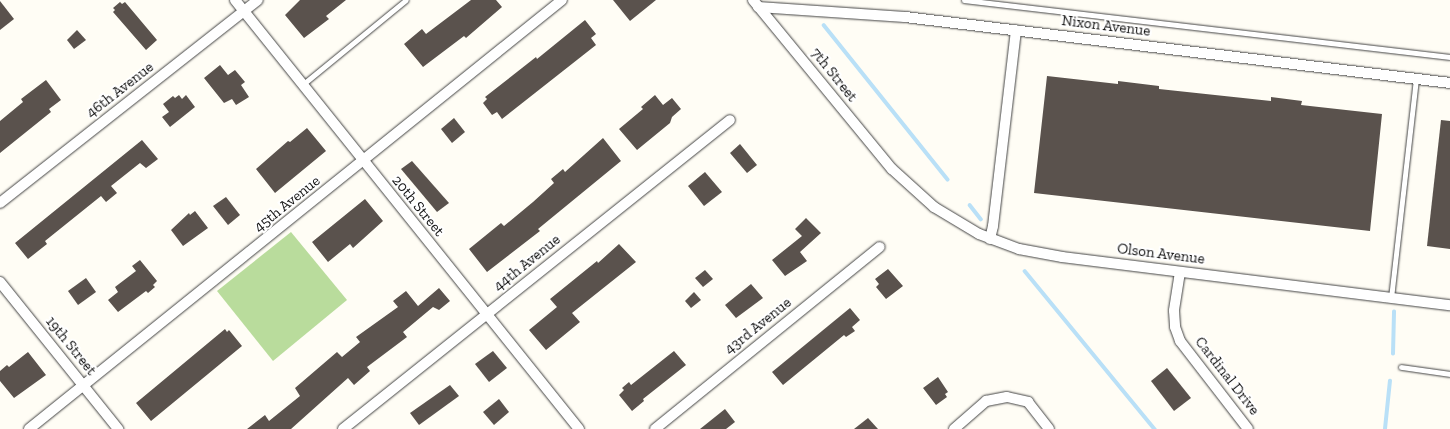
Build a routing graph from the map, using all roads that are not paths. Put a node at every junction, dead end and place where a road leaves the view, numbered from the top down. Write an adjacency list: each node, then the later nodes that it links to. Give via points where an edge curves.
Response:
1 (235, 0): 7 (street, 20th Street)
2 (258, 0): 7 (street, 46th Avenue)
3 (406, 0): 12 (lane)
4 (562, 0): 14 (street, 45th Avenue)
5 (964, 0): 9 (lane)
6 (756, 3): 8 (street, Nixon Avenue); 15 (street, 7th Street)
7 (244, 12): 12 (street, 20th Street); 16 (street, 46th Avenue)
8 (1016, 30): 10 (street, Nixon Avenue); 17 (street)
9 (1450, 57)
10 (1416, 79): 11 (street, Nixon Avenue); 21 (lane)
11 (1450, 83)
12 (302, 85): 14 (street, 20th Street)
13 (730, 120): 23 (street, 44th Avenue)
14 (364, 162): 23 (street, 20th Street); 26 (street, 45th Avenue)
15 (892, 169): 17 (street, Olson Avenue, via 934,207)
16 (0, 203)
17 (990, 239): 19 (street, Olson Avenue, via 1019,249 1062,257)
18 (880, 247): 31 (street, 43rd Avenue)
19 (1180, 272): 21 (street, Olson Avenue); 34 (street, Cardinal Drive, via 1174,311 1175,327 1180,341)
20 (0, 282): 26 (street, 19th Street)
21 (1391, 298): 22 (street, Olson Avenue)
22 (1450, 305)
23 (486, 314): 29 (street, 44th Avenue); 30 (street, 20th Street)
24 (1401, 367): 25 (lane)
25 (1450, 374)
26 (84, 386): 27 (street, 45th Avenue); 28 (street, 19th Street)
27 (29, 429)
28 (118, 429)
29 (343, 429)
30 (580, 429)
31 (655, 429)
32 (954, 429): 33 (street, via 986,401 1007,397 1028,402)
33 (1050, 429)
34 (1248, 429)

